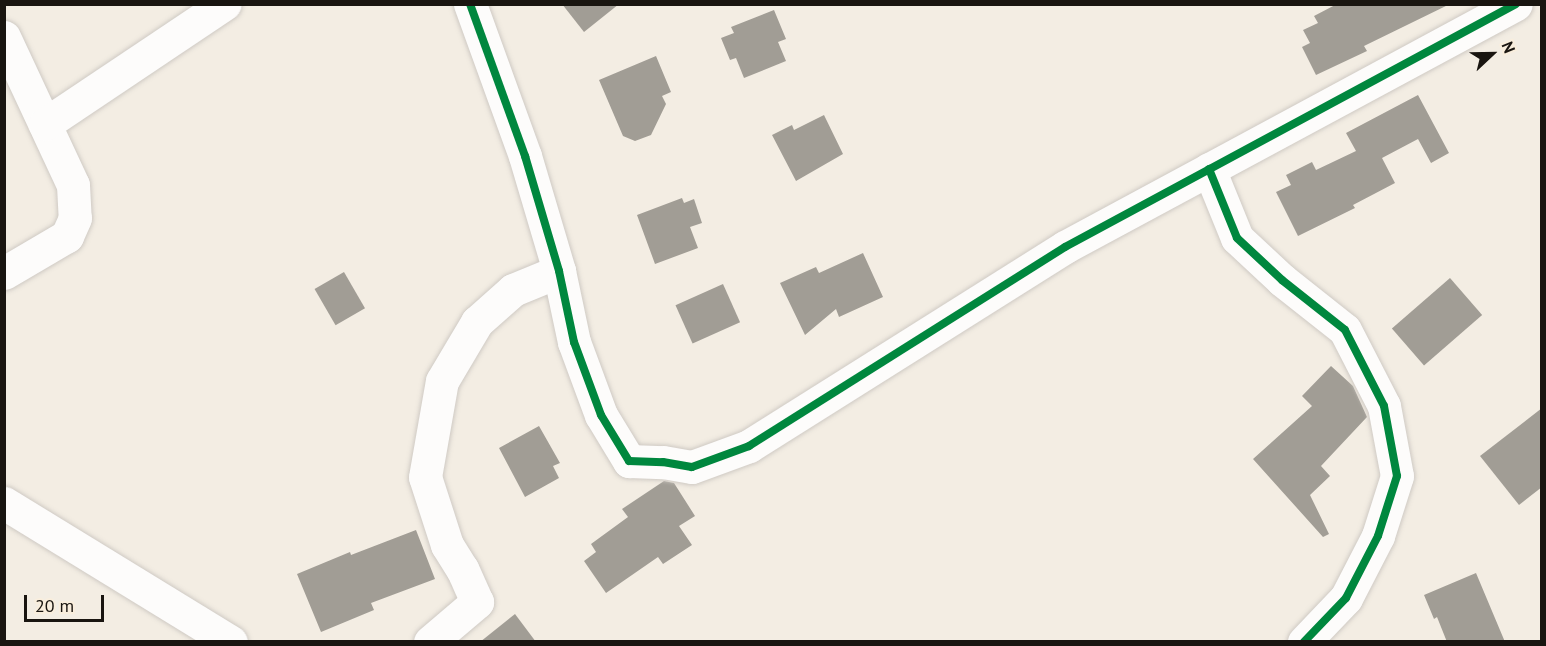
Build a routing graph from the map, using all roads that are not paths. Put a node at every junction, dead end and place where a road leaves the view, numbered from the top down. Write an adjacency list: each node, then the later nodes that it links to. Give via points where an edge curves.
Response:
1 (224, 4): 5 (street)
2 (470, 4): 7 (street, via 525,156)
3 (1516, 4): 6 (street)
4 (4, 37): 5 (street)
5 (45, 124): 8 (street, via 73,185 75,218 67,236)
6 (1209, 169): 7 (street, via 1065,247 749,446 692,467 629,461 602,415 574,342); 12 (street, via 1237,238 1345,330 1384,406 1397,476 1378,536 1346,598)
7 (559, 271): 11 (street, via 513,290 477,322 442,381 425,477 447,545 477,602)
8 (4, 273)
9 (4, 503): 10 (street)
10 (231, 642)
11 (430, 642)
12 (1304, 642)

